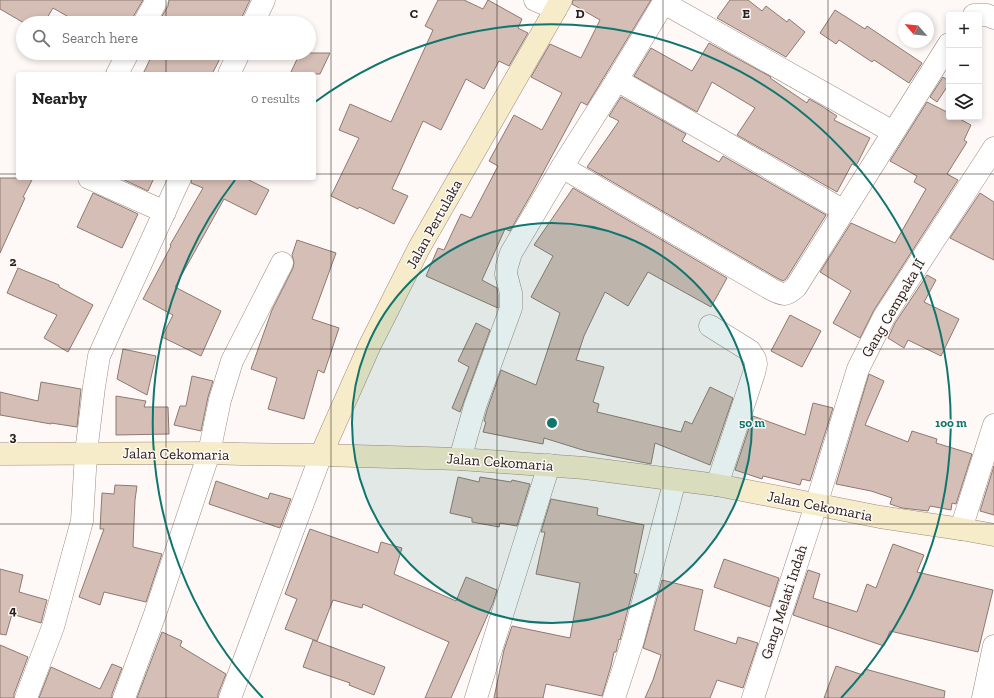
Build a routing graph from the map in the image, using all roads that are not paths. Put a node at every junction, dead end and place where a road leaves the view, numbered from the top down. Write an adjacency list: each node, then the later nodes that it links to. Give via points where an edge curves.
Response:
1 (156, 0): 6 (street)
2 (264, 0): 7 (street)
3 (534, 0): 4 (street)
4 (559, 5): 28 (street, Jalan Pertulaka, via 419,248 369,347)
5 (982, 15): 8 (street)
6 (148, 16)
7 (256, 16)
8 (994, 18)
9 (946, 48): 15 (street)
10 (124, 60): 12 (street)
11 (236, 60): 13 (street)
12 (118, 72)
13 (230, 72)
14 (617, 80): 15 (street, via 661,7 666,4); 17 (street); 20 (street)
15 (893, 132): 20 (street)
16 (994, 148): 33 (street, Gang Cempaka II, via 884,317 858,369)
17 (562, 167): 20 (street, via 781,294 789,294 796,287); 29 (street, via 511,253 506,274 511,294 511,308 475,406)
18 (93, 180): 21 (street)
19 (179, 180): 21 (street)
20 (844, 211)
21 (165, 212): 25 (street, via 100,356)
22 (282, 262): 26 (street, via 232,361 220,400)
23 (710, 326): 32 (street, via 750,350 756,364)
24 (994, 425): 34 (street)
25 (86, 453): 26 (street, Jalan Cekomaria); 27 (street, Jalan Cekomaria); 37 (street, via 82,521 53,627)
26 (209, 453): 28 (street, Jalan Cekomaria); 38 (street)
27 (0, 454)
28 (321, 454): 29 (street, Jalan Cekomaria); 39 (street)
29 (460, 459): 30 (street, Jalan Cekomaria)
30 (549, 465): 31 (street, Jalan Cekomaria); 40 (street)
31 (675, 480): 32 (street, Jalan Cekomaria); 41 (street, via 633,640)
32 (716, 485): 33 (street, Jalan Cekomaria)
33 (816, 505): 34 (street, Jalan Cekomaria); 42 (street, Gang Melati Indah)
34 (961, 529): 35 (street, Jalan Cekomaria)
35 (994, 535)
36 (994, 646): 43 (street)
37 (26, 698)
38 (124, 698)
39 (230, 698)
40 (476, 698)
41 (614, 698)
42 (753, 698)
43 (983, 698)

